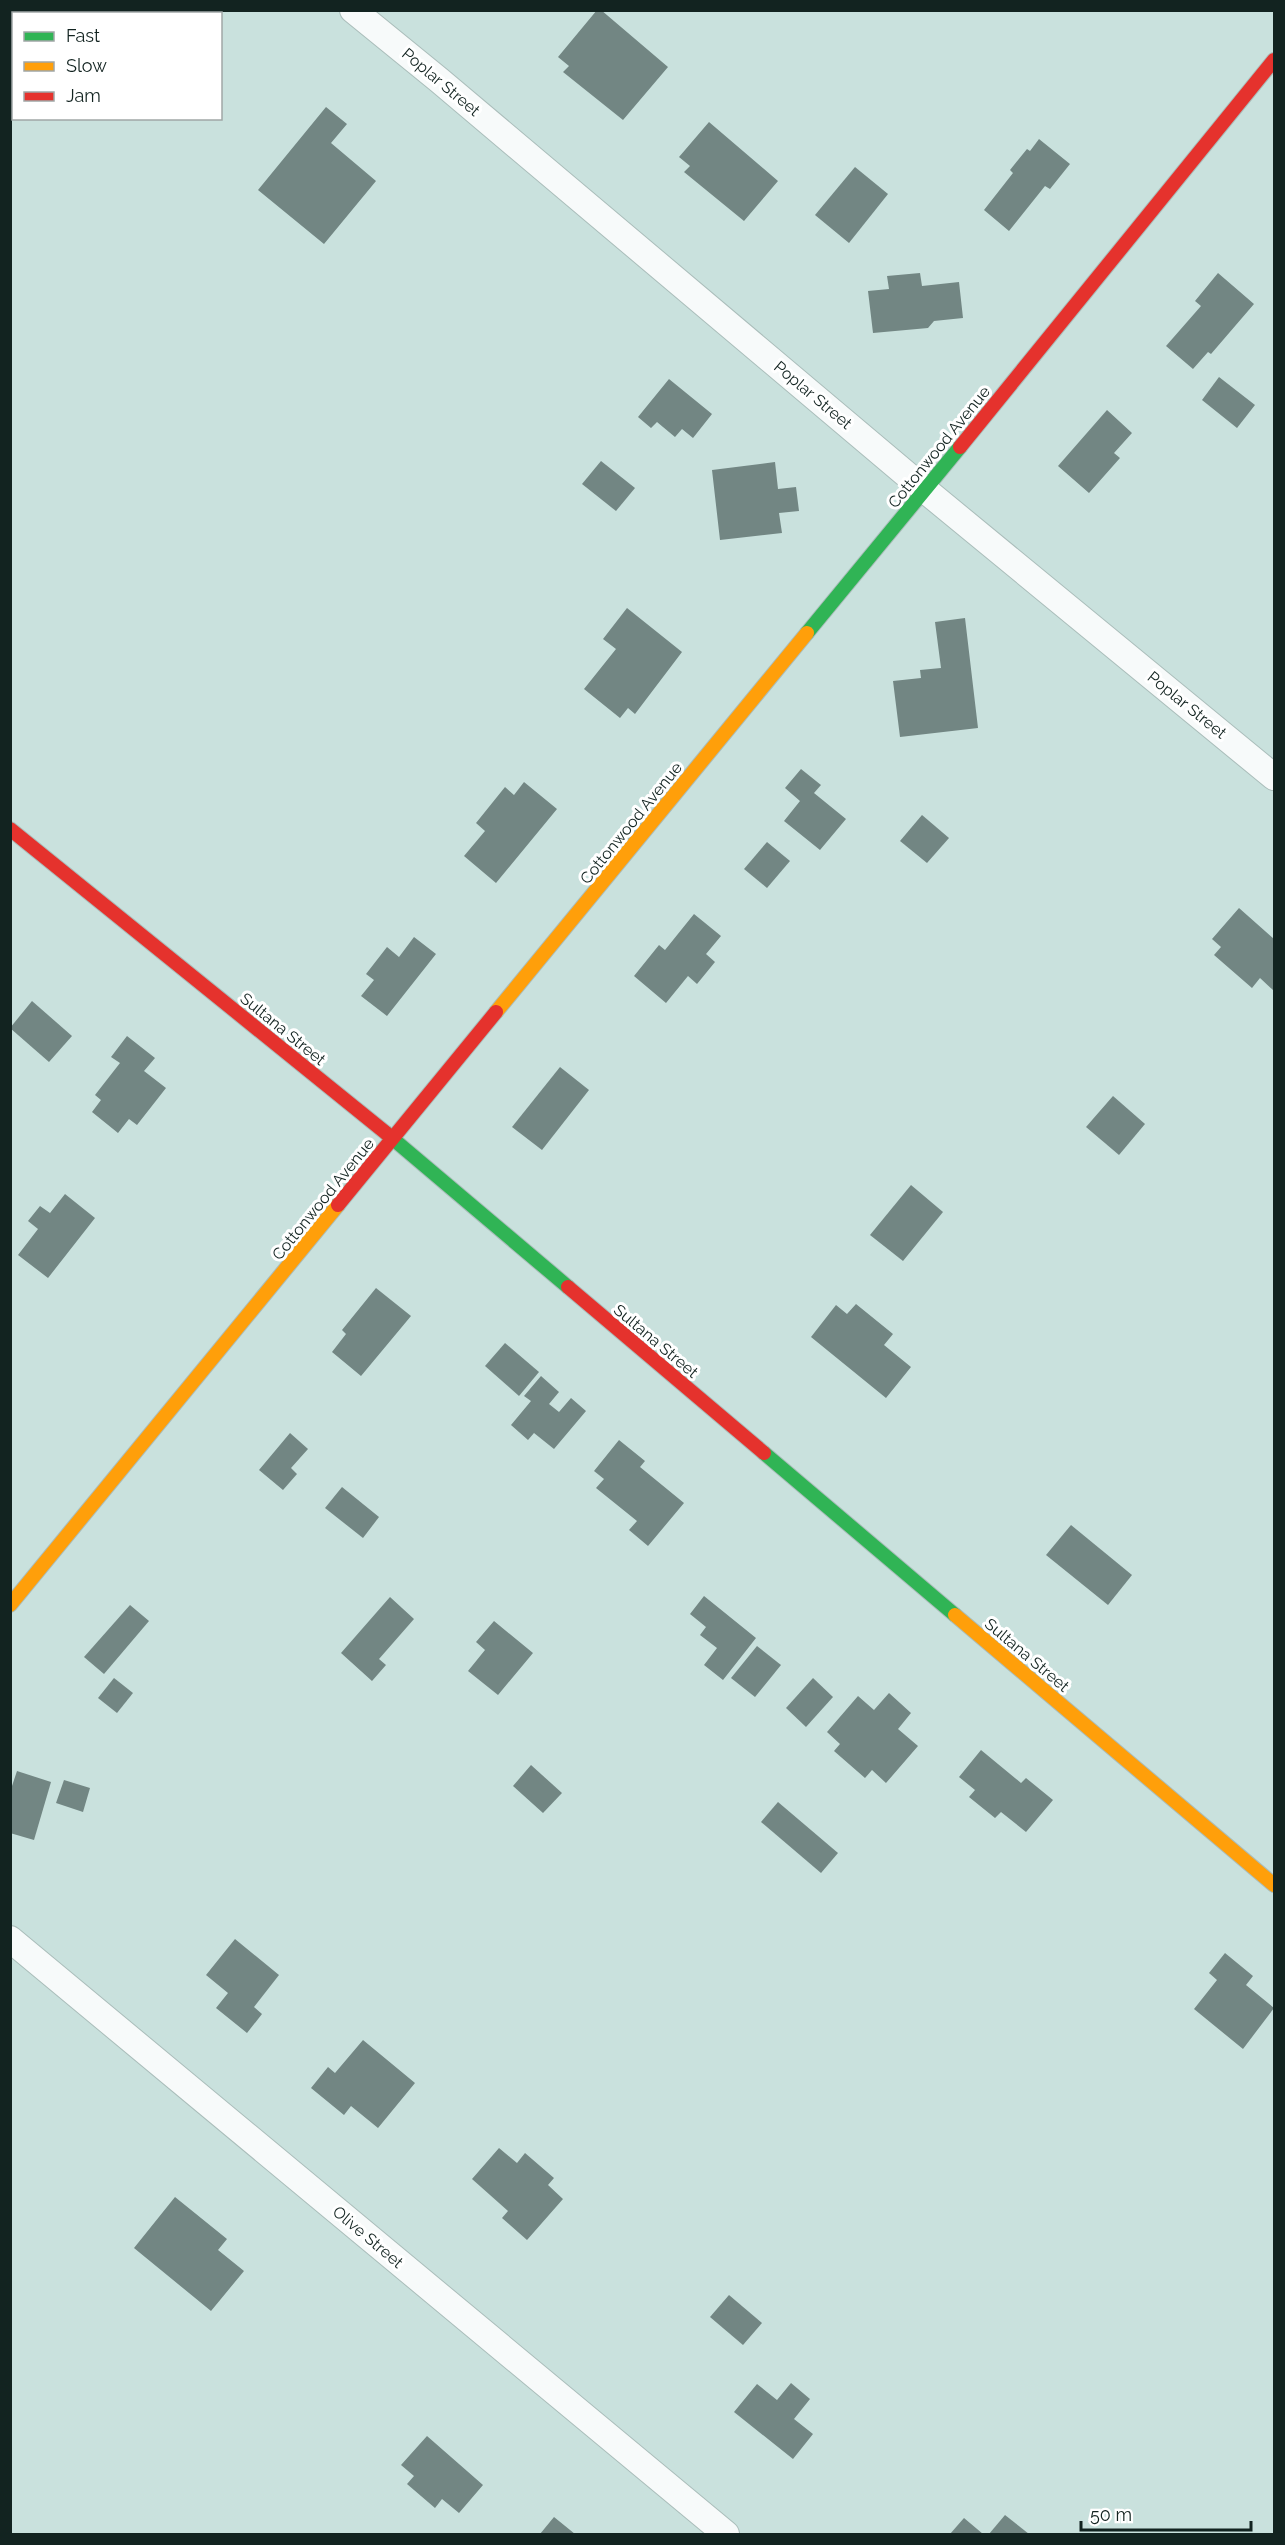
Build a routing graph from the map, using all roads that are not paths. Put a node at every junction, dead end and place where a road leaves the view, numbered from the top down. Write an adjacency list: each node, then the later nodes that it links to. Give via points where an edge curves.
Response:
1 (353, 10): 3 (street, Poplar Street)
2 (1275, 60): 3 (street, Cottonwood Avenue)
3 (925, 490): 4 (street, Poplar Street); 6 (street, Cottonwood Avenue)
4 (1275, 777)
5 (10, 829): 6 (street, Sultana Street)
6 (393, 1139): 7 (street, Cottonwood Avenue); 8 (street, Sultana Street)
7 (10, 1605)
8 (1275, 1885)
9 (10, 1939): 10 (street, Olive Street)
10 (726, 2535)

